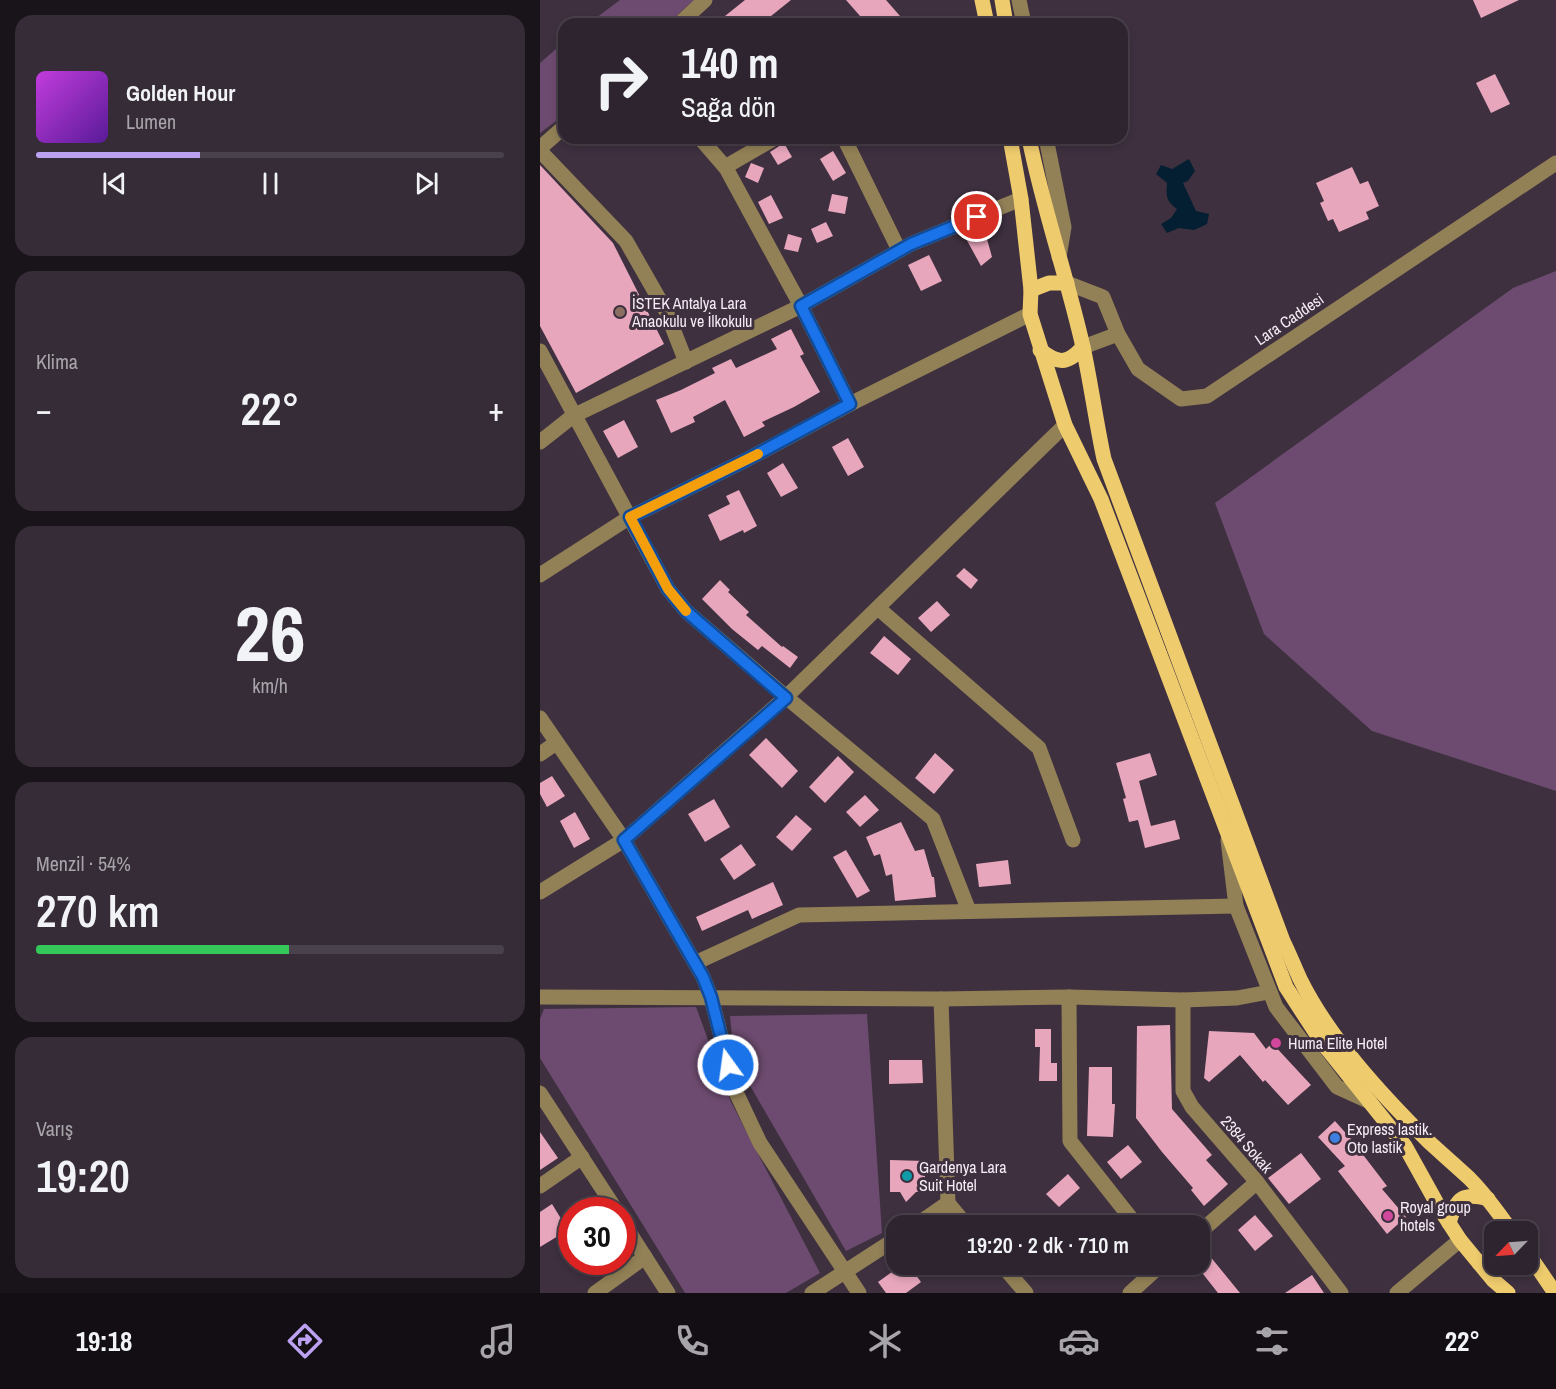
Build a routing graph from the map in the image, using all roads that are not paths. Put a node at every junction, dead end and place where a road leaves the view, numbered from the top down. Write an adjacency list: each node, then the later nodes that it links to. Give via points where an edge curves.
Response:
1 (705, 0): 5 (street)
2 (982, 0): 6 (main road)
3 (1002, 0): 7 (main road)
4 (1019, 0): 8 (street)
5 (686, 18)
6 (986, 18)
7 (1005, 18)
8 (1023, 18)
9 (558, 132): 16 (street)
10 (705, 144): 18 (street)
11 (765, 144): 18 (street)
12 (847, 144): 20 (street)
13 (1011, 144): 19 (main road)
14 (1030, 144): 21 (main road)
15 (1047, 144): 21 (street, via 1064,227)
16 (540, 149): 30 (street, via 626,241 666,311)
17 (1556, 163): 26 (street, Lara Caddesi, via 1207,396 1181,399 1160,385 1138,369)
18 (725, 167): 24 (street)
19 (1021, 199): 20 (street); 23 (main road)
20 (899, 250): 24 (street)
21 (1059, 257): 22 (main road)
22 (1067, 283): 23 (main road, via 1049,283); 26 (street, Lara Caddesi, via 1103,297); 27 (main road)
23 (1031, 290): 25 (main road)
24 (801, 306): 30 (street); 31 (street)
25 (1030, 314): 28 (main road); 31 (street)
26 (1118, 334): 27 (street)
27 (1083, 347): 28 (main road, via 1075,357 1063,361); 61 (main road, via 1104,459 1300,979 1340,1042 1388,1099)
28 (1040, 350): 33 (main road)
29 (540, 351): 32 (street)
30 (686, 362): 32 (street)
31 (850, 404): 35 (street)
32 (573, 416): 34 (street); 35 (street)
33 (1065, 425): 37 (street); 42 (main road, via 1101,499)
34 (540, 442)
35 (630, 517): 36 (street); 38 (street, via 668,589 686,611)
36 (540, 575)
37 (878, 608): 38 (street); 44 (street, via 1039,748)
38 (786, 698): 43 (street); 47 (street, via 933,819)
39 (540, 718): 40 (street)
40 (556, 743): 41 (street); 43 (street)
41 (540, 754)
42 (1226, 828): 46 (street); 56 (main road, via 1286,987 1321,1041)
43 (624, 840): 45 (street); 48 (street)
44 (1073, 840)
45 (540, 892)
46 (1236, 906): 47 (street); 49 (street)
47 (969, 911): 48 (street, via 799,915)
48 (695, 963): 51 (street)
49 (1269, 992): 54 (street, via 1237,998); 56 (street, via 1283,1017 1337,1087)
50 (540, 997): 51 (street)
51 (711, 997): 53 (street); 75 (street, via 734,1088 760,1143)
52 (1069, 997): 53 (street); 54 (street); 65 (street, via 1070,1141)
53 (941, 999): 62 (street)
54 (1183, 1000): 58 (street, 2384 Sokak, via 1183,1091 1192,1107)
55 (540, 1093): 57 (street)
56 (1370, 1102): 68 (main road, via 1405,1146)
57 (582, 1157): 59 (street); 60 (street)
58 (1257, 1182): 67 (street); 85 (street, 2384 Sokak)
59 (540, 1186)
60 (608, 1197)
61 (1488, 1199): 66 (main road); 68 (main road, via 1461,1198)
62 (948, 1203): 63 (street); 64 (street)
63 (931, 1215)
64 (958, 1215)
65 (1128, 1215)
66 (1504, 1221)
67 (1210, 1223)
68 (1449, 1223): 69 (main road)
69 (1460, 1240): 73 (main road); 86 (street)
70 (636, 1243): 72 (street)
71 (886, 1245): 75 (street)
72 (645, 1257): 79 (street); 80 (street)
73 (1484, 1259)
74 (1538, 1268): 88 (main road)
75 (844, 1273): 81 (street); 82 (street)
76 (1010, 1275): 83 (street)
77 (1150, 1275): 84 (street)
78 (1490, 1275): 87 (main road)
79 (595, 1293)
80 (668, 1293)
81 (812, 1293)
82 (860, 1293)
83 (1026, 1293)
84 (1130, 1293)
85 (1341, 1293)
86 (1397, 1293)
87 (1508, 1293)
88 (1555, 1293)

